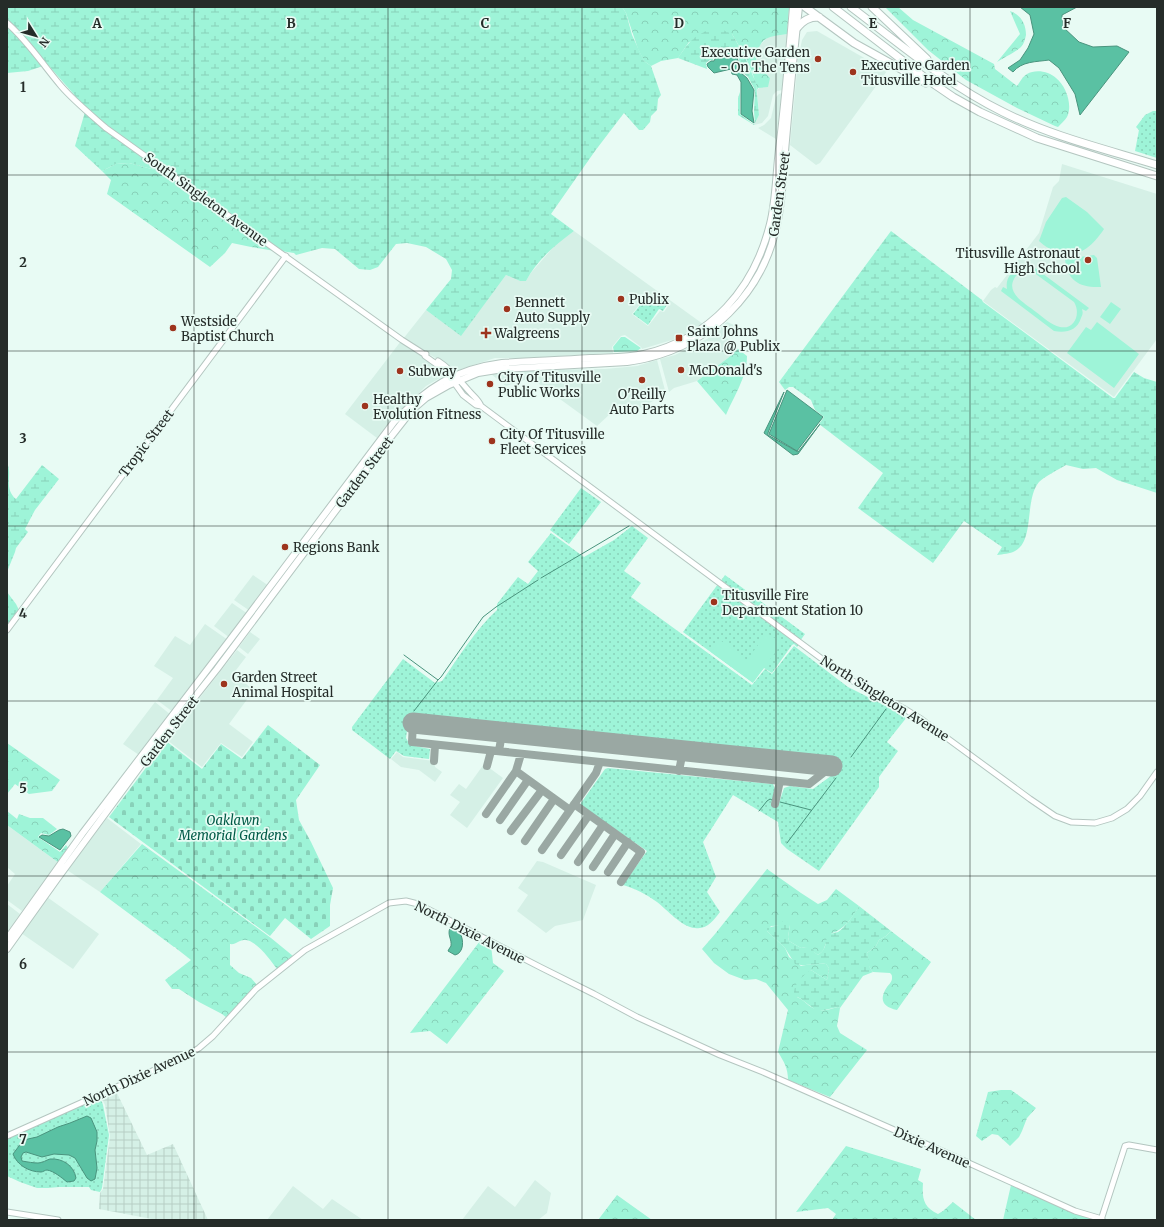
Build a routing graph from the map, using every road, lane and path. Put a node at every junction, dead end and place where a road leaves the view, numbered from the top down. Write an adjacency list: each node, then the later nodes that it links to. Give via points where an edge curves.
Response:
1 (794, 7): 15 (main road, Garden Street, via 771,223 761,254 746,283 726,309 681,341 643,354 575,359)
2 (799, 7): 9 (main road, Garden Street)
3 (805, 7): 7 (highway)
4 (833, 7): 11 (highway)
5 (851, 7): 10 (highway)
6 (872, 7): 10 (highway)
7 (818, 17): 9 (highway, via 805,20); 11 (highway, via 854,43 941,93)
8 (7, 23): 14 (street, South Singleton Avenue, via 77,103 106,128)
9 (797, 28): 15 (main road, Garden Street, via 782,186 775,232 759,273 743,298 705,334 665,353 627,362)
10 (956, 86): 12 (highway, via 1020,121)
11 (953, 97): 13 (highway, via 1036,138)
12 (1157, 165)
13 (1157, 176)
14 (286, 256): 16 (street, South Singleton Avenue, via 402,340 443,364); 17 (street, Tropic Street)
15 (560, 363): 16 (main road, Garden Street, via 545,367 491,370); 16 (main road, Garden Street, via 486,365 471,369)
16 (455, 379): 18 (main road, Garden Street, via 437,385 394,422); 19 (main road, Garden Street, via 426,398 401,423); 20 (street, North Singleton Avenue, via 463,395 476,405 481,406 849,679 922,719 1055,816 1071,822 1095,823 1112,818 1127,809 1140,796)
17 (7, 630)
18 (210, 666): 19 (main road); 21 (main road, Garden Street, via 82,834)
19 (218, 669): 22 (main road, Garden Street, via 144,761)
20 (1157, 772)
21 (7, 939)
22 (7, 949)
23 (763, 1072): 24 (street, North Dixie Avenue, via 637,1017 418,904 406,901 389,903 305,950 256,989 213,1036 194,1051); 27 (street, Dixie Avenue, via 1075,1211)
24 (7, 1136)
25 (1157, 1150): 27 (street, via 1125,1146)
26 (7, 1212): 28 (street)
27 (1101, 1219)
28 (58, 1220)

